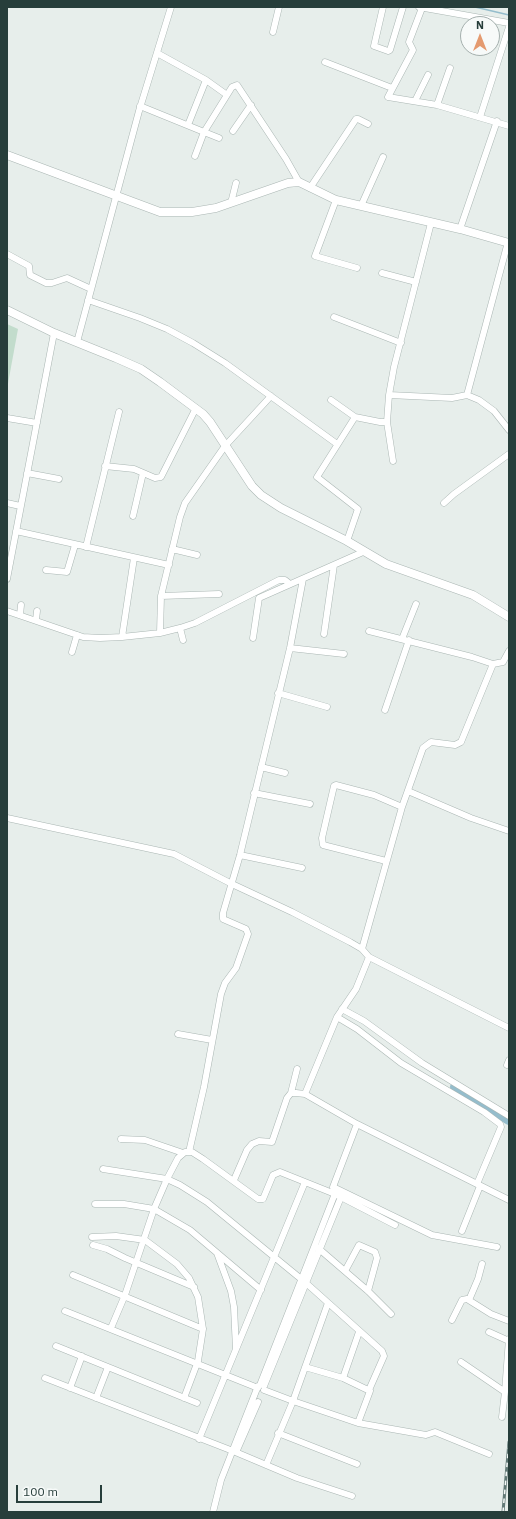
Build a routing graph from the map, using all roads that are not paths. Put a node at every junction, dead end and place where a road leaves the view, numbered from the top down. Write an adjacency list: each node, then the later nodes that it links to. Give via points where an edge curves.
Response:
1 (171, 7): 9 (street)
2 (279, 7): 8 (street)
3 (383, 7): 4 (street, via 374,46 388,51)
4 (403, 7)
5 (421, 7): 6 (street); 14 (street, via 410,42 413,50)
6 (509, 24)
7 (509, 27): 20 (street)
8 (273, 32)
9 (156, 53): 13 (street); 19 (street)
10 (325, 62): 14 (street)
11 (450, 68): 18 (street)
12 (428, 76): 16 (street)
13 (206, 80): 15 (street); 23 (street)
14 (392, 88): 16 (street, via 389,97)
15 (227, 94): 17 (street, via 237,85); 26 (street)
16 (415, 101): 18 (street)
17 (251, 105): 25 (street); 31 (street)
18 (437, 105): 20 (street)
19 (140, 106): 23 (street); 34 (street)
20 (480, 117): 21 (street)
21 (497, 121): 24 (street); 39 (street)
22 (368, 124): 33 (street, via 356,119)
23 (188, 126): 26 (street)
24 (509, 126)
25 (234, 131)
26 (204, 132): 27 (street); 29 (street)
27 (219, 138)
28 (7, 155): 34 (street)
29 (195, 156)
30 (383, 156): 37 (street)
31 (299, 182): 33 (street); 36 (street, via 288,183)
32 (236, 183): 36 (street)
33 (310, 188): 35 (street)
34 (115, 196): 36 (street, via 155,210 173,213 205,210); 45 (street)
35 (336, 200): 37 (street); 42 (street, via 315,256)
36 (232, 203)
37 (361, 206): 38 (street)
38 (431, 222): 39 (street); 44 (street)
39 (460, 229): 40 (street)
40 (509, 243): 53 (street)
41 (7, 254): 45 (street, via 29,266 30,275 46,283 67,278)
42 (357, 268)
43 (382, 273): 44 (street)
44 (416, 282): 51 (street)
45 (91, 289): 46 (street)
46 (88, 300): 50 (street); 54 (street, via 176,333 216,357)
47 (7, 310): 49 (street)
48 (334, 316): 51 (street)
49 (54, 333): 50 (street); 61 (street)
50 (77, 342): 56 (street, via 140,369)
51 (401, 343): 52 (street)
52 (389, 395): 53 (street, via 452,398); 60 (street)
53 (467, 395): 62 (street, via 494,411)
54 (271, 396): 63 (street); 64 (street)
55 (331, 400): 58 (street)
56 (196, 408): 64 (street, via 210,422); 69 (street, via 161,477 155,478)
57 (119, 412): 67 (street)
58 (355, 417): 60 (street); 63 (street)
59 (7, 418): 61 (street)
60 (384, 422): 66 (street)
61 (37, 423): 68 (street)
62 (509, 430)
63 (337, 444): 76 (street, via 317,477 358,509)
64 (225, 446): 76 (street, via 261,495); 79 (street, via 185,504)
65 (509, 454): 72 (street)
66 (393, 461)
67 (105, 466): 69 (street, via 134,469); 78 (street)
68 (27, 473): 70 (street); 73 (street)
69 (143, 473): 74 (street)
70 (59, 479)
71 (7, 503): 73 (street)
72 (444, 504)
73 (20, 506): 75 (street)
74 (133, 516)
75 (16, 531): 77 (street); 83 (street)
76 (349, 543): 80 (street)
77 (75, 545): 78 (street); 86 (street, via 67,572)
78 (86, 547): 82 (street)
79 (172, 549): 81 (street); 84 (street)
80 (361, 551): 85 (street); 97 (street, via 386,564 473,594)
81 (197, 555)
82 (134, 558): 84 (street); 102 (street)
83 (9, 559): 87 (street)
84 (168, 565): 91 (street)
85 (334, 565): 88 (street); 101 (street)
86 (46, 570)
87 (7, 579)
88 (303, 579): 89 (street); 107 (street)
89 (288, 582): 100 (street, via 279,580 195,623 181,633); 103 (street, via 258,599)
90 (219, 594): 91 (street)
91 (161, 596): 100 (street)
92 (416, 604): 104 (street)
93 (21, 605): 96 (street)
94 (7, 611): 96 (street)
95 (37, 611): 98 (street)
96 (20, 615): 98 (street)
97 (509, 617)
98 (36, 620): 105 (street)
99 (369, 631): 104 (street)
100 (160, 633): 102 (street)
101 (324, 634)
102 (122, 637): 105 (street)
103 (254, 638)
104 (402, 639): 106 (street)
105 (76, 640): 109 (street)
106 (409, 640): 111 (street); 114 (street)
107 (290, 648): 110 (street); 112 (street)
108 (509, 651): 111 (street, via 504,662)
109 (72, 652)
110 (344, 654)
111 (493, 664): 117 (street, via 461,742 455,745 436,741 426,744)
112 (278, 693): 113 (street); 115 (street)
113 (327, 707)
114 (385, 710)
115 (261, 767): 116 (street); 118 (street)
116 (285, 773)
117 (408, 791): 120 (street); 122 (street)
118 (254, 793): 119 (street); 123 (street)
119 (310, 804)
120 (402, 807): 124 (street); 124 (street, via 374,795 334,786 322,838 323,845)
121 (7, 818): 126 (street, via 169,852)
122 (509, 831)
123 (239, 857): 125 (street); 126 (street)
124 (386, 861): 127 (street)
125 (302, 868)
126 (232, 884): 127 (street, via 292,912); 133 (street, via 223,917 226,921 246,929 248,934 239,962 220,996)
127 (362, 950): 128 (street)
128 (369, 957): 129 (street, via 356,989); 131 (street)
129 (342, 1010): 130 (street); 137 (street, via 364,1021 422,1062)
130 (337, 1017): 136 (street); 145 (street, via 401,1063 500,1124)
131 (509, 1028)
132 (178, 1034): 133 (street)
133 (212, 1040): 140 (street, via 204,1087)
134 (297, 1069): 135 (street)
135 (291, 1093): 136 (street); 143 (street, via 285,1100 272,1142 258,1141 252,1144)
136 (305, 1094): 138 (street)
137 (509, 1116)
138 (357, 1124): 145 (street); 146 (street)
139 (121, 1139): 140 (street, via 145,1140)
140 (186, 1152): 142 (street); 143 (street, via 203,1159)
141 (103, 1169): 142 (street)
142 (167, 1179): 150 (street); 162 (street, via 207,1202)
143 (234, 1180): 144 (street, via 261,1200 275,1173 282,1173)
144 (305, 1182): 146 (street); 162 (street)
145 (479, 1185): 148 (street); 152 (street)
146 (334, 1191): 147 (street); 157 (street); 158 (street, via 432,1235)
147 (341, 1197): 151 (street); 160 (street)
148 (509, 1200)
149 (95, 1204): 150 (street, via 124,1204)
150 (154, 1209): 155 (street); 161 (street, via 190,1230)
151 (395, 1225)
152 (462, 1231)
153 (110, 1236): 154 (street); 155 (street); 159 (street)
154 (92, 1237)
155 (145, 1240): 163 (street); 168 (street, via 180,1267)
156 (93, 1245): 159 (street)
157 (315, 1246): 160 (street); 167 (street)
158 (497, 1247)
159 (107, 1249): 163 (street)
160 (321, 1250): 165 (street); 167 (street)
161 (216, 1252): 169 (street); 184 (street, via 231,1291)
162 (275, 1258): 167 (street); 169 (street)
163 (136, 1263): 168 (street); 171 (street)
164 (482, 1264): 172 (street)
165 (344, 1271): 170 (street); 170 (street, via 359,1245 375,1252 377,1258)
166 (73, 1275): 171 (street)
167 (304, 1281): 173 (street); 194 (street)
168 (194, 1288): 179 (street)
169 (261, 1290): 184 (street)
170 (368, 1290): 175 (street)
171 (125, 1295): 178 (street); 179 (street)
172 (469, 1300): 176 (street, via 462,1300); 177 (street, via 491,1314)
173 (328, 1303): 180 (street); 189 (street)
174 (66, 1311): 178 (street)
175 (391, 1314)
176 (452, 1320)
177 (509, 1321)
178 (111, 1328): 186 (street)
179 (203, 1329): 186 (street)
180 (359, 1332): 192 (street); 195 (street, via 384,1354)
181 (489, 1332): 182 (street)
182 (509, 1340): 196 (street)
183 (56, 1346): 185 (street)
184 (236, 1352): 190 (street)
185 (82, 1356): 188 (street); 193 (street)
186 (196, 1362): 190 (street); 198 (street)
187 (461, 1362): 196 (street)
188 (108, 1367): 197 (street); 198 (street)
189 (305, 1367): 192 (street); 199 (street)
190 (227, 1375): 194 (street); 204 (street)
191 (45, 1378): 193 (street)
192 (343, 1378): 195 (street)
193 (70, 1388): 197 (street)
194 (261, 1388): 199 (street); 206 (street, via 248,1428)
195 (369, 1390): 202 (street, via 371,1393)
196 (505, 1392): 201 (street)
197 (96, 1398): 204 (street)
198 (184, 1398): 200 (street)
199 (293, 1401): 202 (street); 203 (street)
200 (197, 1403)
201 (502, 1417)
202 (358, 1423): 205 (street, via 426,1435 433,1432)
203 (278, 1433): 207 (street); 208 (street)
204 (199, 1439): 206 (street)
205 (490, 1454)
206 (231, 1457): 208 (street); 210 (street, via 221,1480)
207 (357, 1464)
208 (266, 1465): 209 (street)
209 (352, 1496)
210 (213, 1512)

